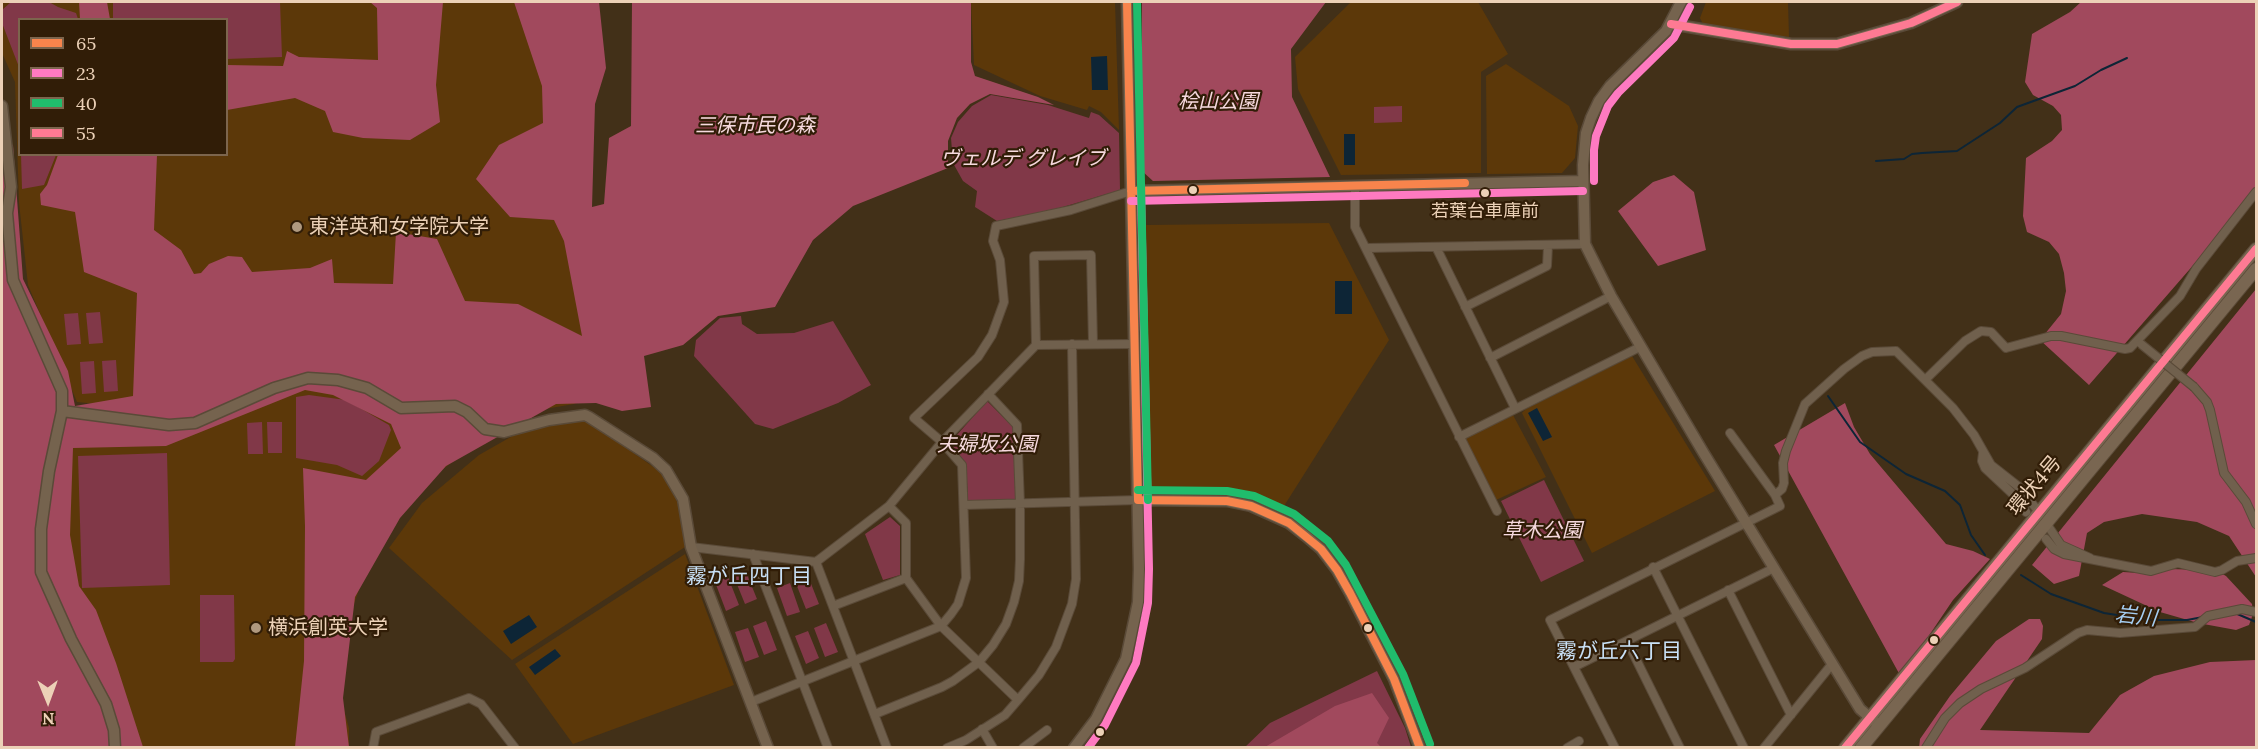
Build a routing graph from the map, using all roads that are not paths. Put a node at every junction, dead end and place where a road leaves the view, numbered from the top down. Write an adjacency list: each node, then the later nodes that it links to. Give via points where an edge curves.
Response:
1 (1127, 2): 8 (street)
2 (1681, 2): 4 (street)
3 (1957, 2): 4 (street, via 1911,23 1837,44 1791,44)
4 (1671, 24): 6 (street, via 1599,101 1586,133)
5 (2, 106): 28 (street, via 11,188 8,213 13,280 62,390)
6 (1583, 181): 7 (street); 10 (street)
7 (1355, 186): 8 (street); 13 (street, via 1355,227)
8 (1131, 191): 21 (street); 31 (street, via 1071,210 996,226 993,241 1000,260 1004,302 992,335 978,357 914,418)
9 (2256, 192): 18 (street, via 2196,269 2180,296)
10 (1585, 244): 11 (street); 16 (street)
11 (1548, 246): 12 (street); 17 (street, via 1547,266)
12 (1436, 247): 13 (street); 17 (street)
13 (1367, 248): 30 (street)
14 (2256, 249): 40 (main road, 環状4号)
15 (2256, 269): 40 (main road, 環状4号)
16 (1611, 296): 23 (street); 24 (street)
17 (1465, 307): 24 (street)
18 (2140, 342): 25 (street, via 2125,349 2051,336 2006,348 1991,332 1981,331 1965,340); 42 (street, bridge, via 2207,402 2224,473 2247,502)
19 (1072, 344): 20 (street); 22 (street); 35 (street)
20 (1093, 344): 21 (street); 22 (street, via 1091,255 1034,256)
21 (1134, 344): 34 (street)
22 (1036, 345): 26 (street)
23 (1640, 347): 27 (street); 41 (street)
24 (1490, 358): 27 (street)
25 (1926, 379): 32 (street, via 1964,421); 33 (street, via 1896,351 1872,352 1853,361 1801,410 1784,457 1784,483)
26 (988, 394): 31 (street); 36 (street, via 1017,425)
27 (1515, 408): 30 (street)
28 (62, 411): 44 (street, via 169,425 195,423 274,388 308,378 338,380 367,388 401,408 455,406 485,429 504,432 585,415 626,439 666,470 683,498); 71 (street, via 41,529 41,572 70,639 106,704)
29 (1730, 434): 33 (street)
30 (1459, 437): 39 (street)
31 (942, 442): 37 (street, via 962,465); 38 (street)
32 (1983, 453): 40 (street, via 1995,469 2024,492); 40 (street, via 1985,468)
33 (1775, 495): 41 (street, via 1780,506)
34 (1138, 500): 35 (street); 80 (street, via 1138,602 1126,659 1096,719); 81 (street, via 1227,501 1251,506 1289,523 1321,549 1350,593 1394,679)
35 (1075, 503): 36 (street); 63 (street, via 1076,579 1072,604 1056,648)
36 (1020, 504): 37 (street); 59 (street, via 1019,581 1014,602 1006,624)
37 (964, 505): 56 (street, via 966,578 958,604)
38 (889, 506): 47 (street); 51 (street, via 906,523)
39 (1497, 511)
40 (2037, 516): 48 (street, via 2061,545); 67 (main road, 環状4号)
41 (1746, 522): 49 (street); 50 (street)
42 (2256, 524)
43 (2046, 539): 48 (street, via 2057,552)
44 (692, 548): 45 (street); 64 (street)
45 (753, 554): 47 (street); 62 (street)
46 (2256, 558): 48 (street, via 2237,561 2215,572 2178,563 2151,571)
47 (816, 562): 53 (street)
48 (2096, 562)
49 (1653, 567): 55 (street); 61 (street, via 1550,620)
50 (1774, 568): 52 (street); 60 (street)
51 (906, 578): 53 (street); 56 (street)
52 (1728, 590): 55 (street); 66 (street)
53 (833, 606): 58 (street)
54 (2256, 612): 89 (street, via 2242,609 2208,616 2195,627 2078,633 2025,668 1965,699 1945,718)
55 (1677, 616): 57 (street); 85 (street)
56 (941, 626): 58 (street); 59 (street)
57 (1627, 641): 61 (street); 84 (street)
58 (854, 661): 62 (street); 65 (street)
59 (979, 662): 63 (street); 65 (street, via 942,687)
60 (1832, 664): 66 (street); 67 (street, via 1860,709)
61 (1574, 667): 83 (street)
62 (802, 682): 64 (street); 75 (street)
63 (1018, 700): 68 (street, via 1005,715)
64 (750, 702): 74 (street)
65 (875, 714): 76 (street)
66 (1791, 715): 86 (street)
67 (1874, 721): 87 (main road, 環状4号); 88 (main road, 環状4号)
68 (982, 729): 77 (street); 78 (street)
69 (1047, 730): 79 (street)
70 (1579, 741): 82 (street)
71 (115, 747)
72 (373, 747): 73 (street, via 376,732 470,698 481,704)
73 (515, 747)
74 (768, 747)
75 (828, 747)
76 (887, 747)
77 (947, 747)
78 (993, 747)
79 (1023, 747)
80 (1074, 747)
81 (1420, 747)
82 (1567, 747)
83 (1615, 747)
84 (1680, 747)
85 (1743, 747)
86 (1764, 747)
87 (1845, 747)
88 (1861, 747)
89 (1926, 747)

